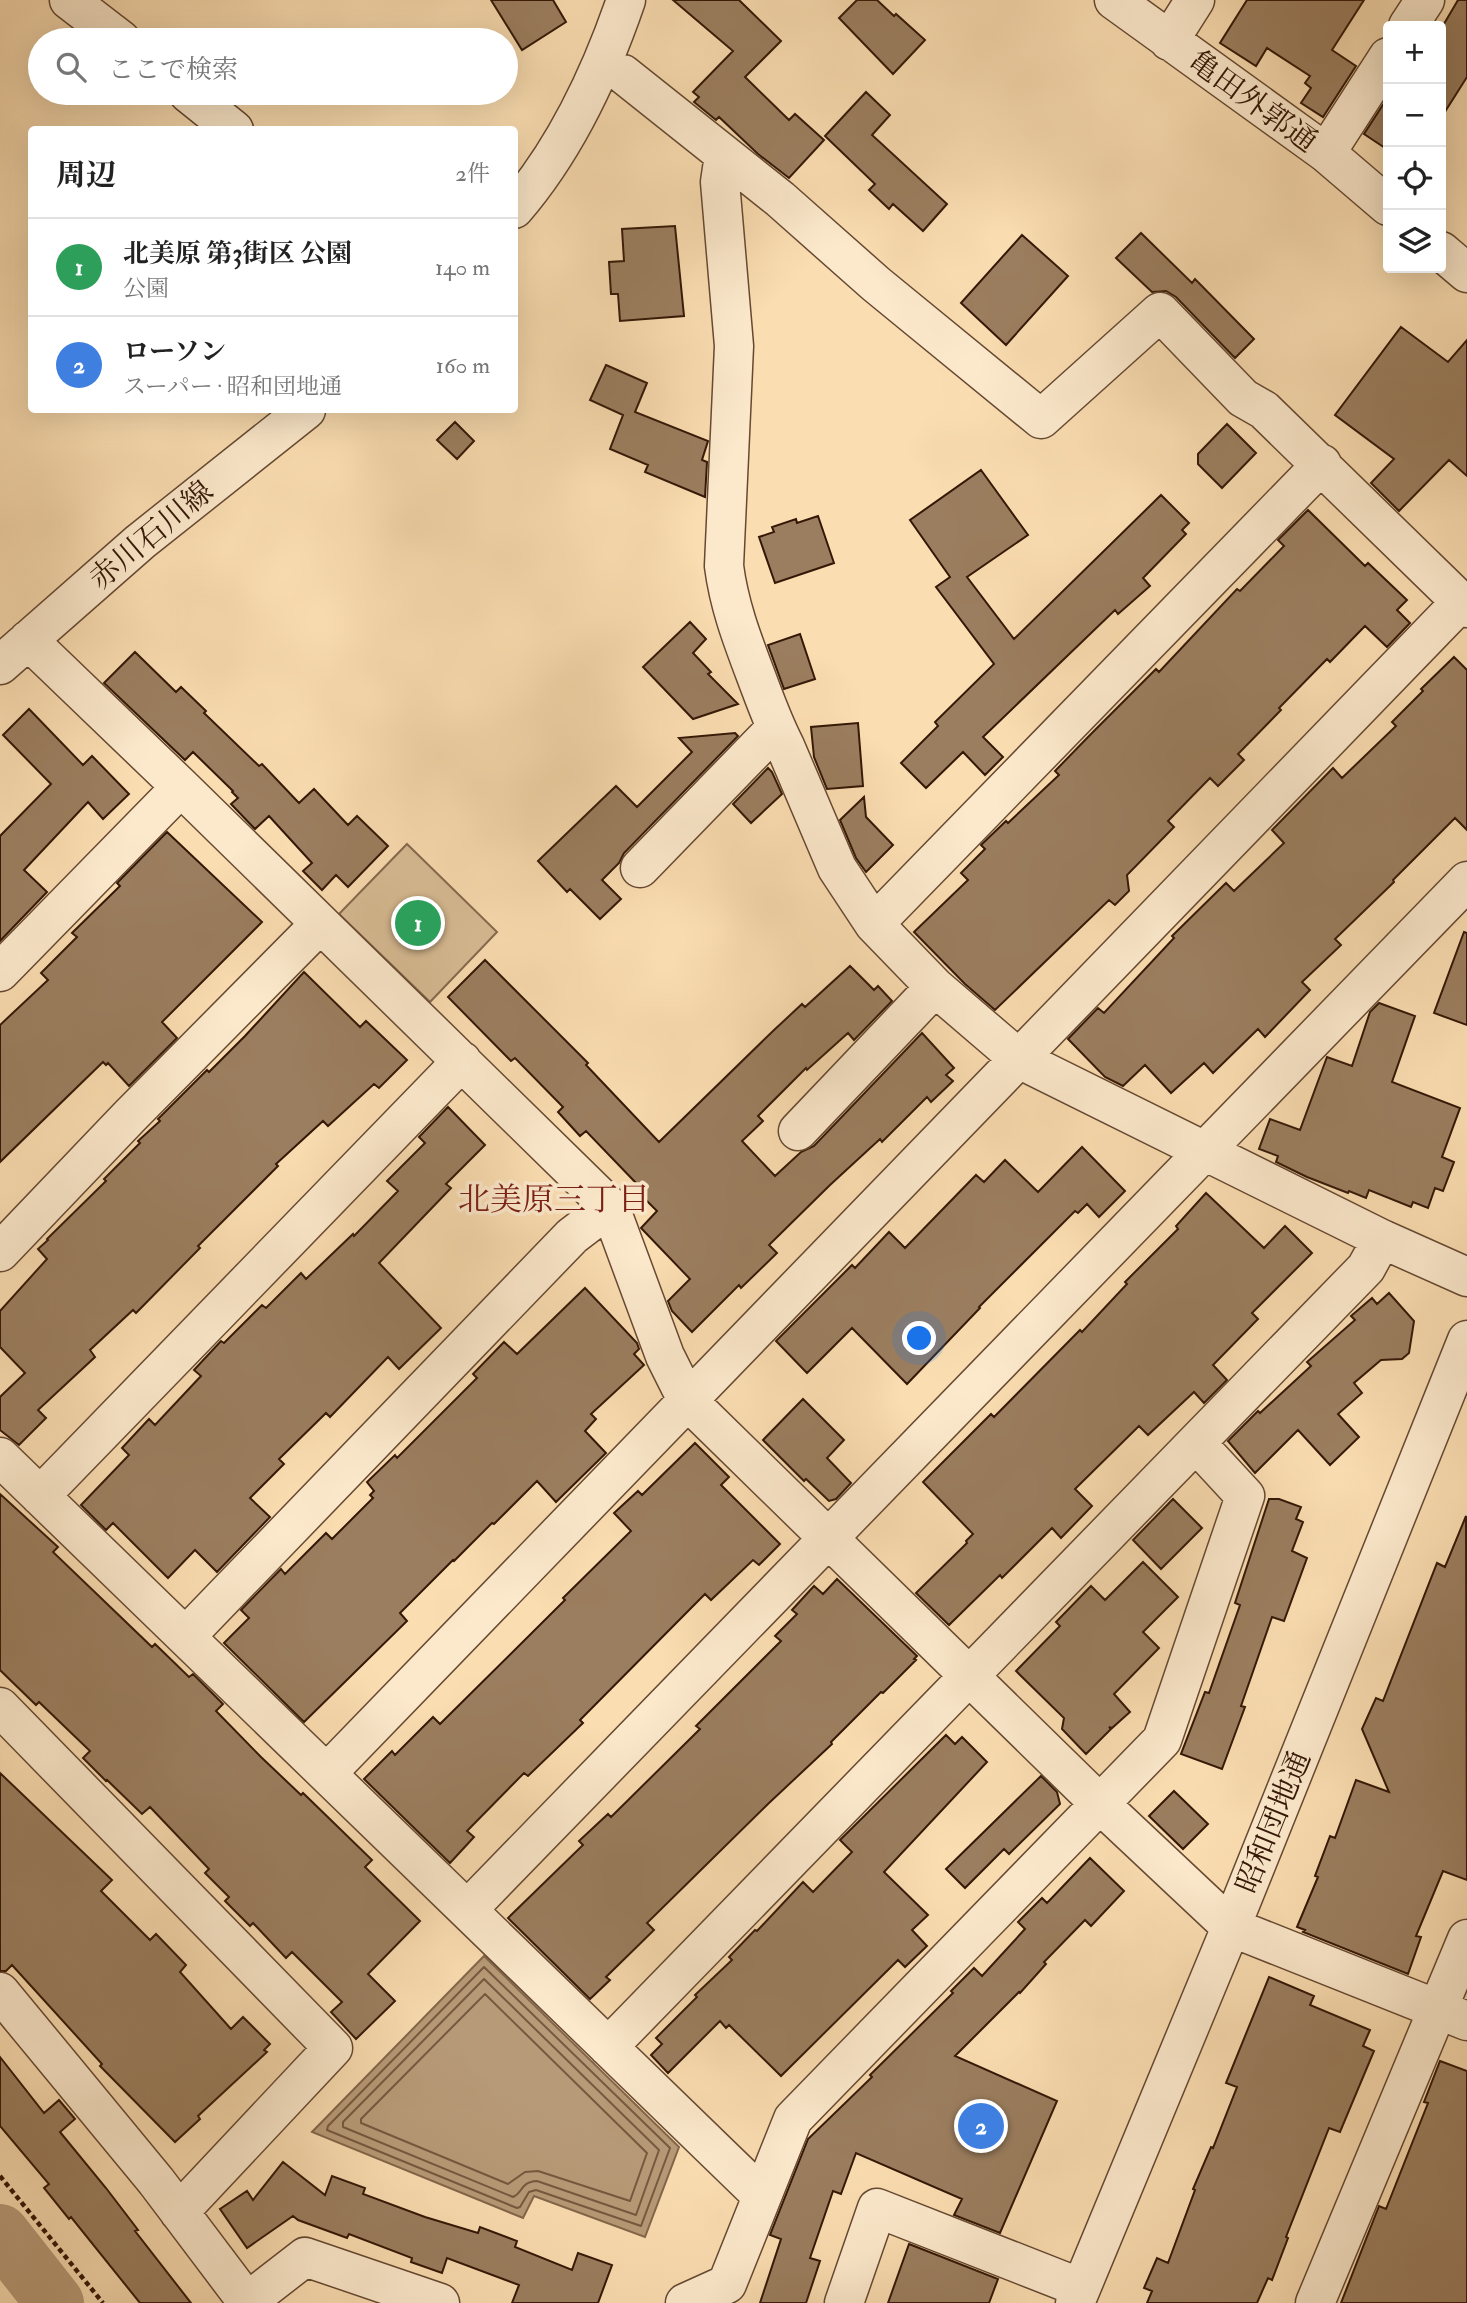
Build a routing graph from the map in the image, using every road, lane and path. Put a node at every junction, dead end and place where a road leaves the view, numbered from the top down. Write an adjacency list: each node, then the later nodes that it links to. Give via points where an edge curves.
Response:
1 (69, 0): 7 (street)
2 (626, 0): 16 (street, via 559,150)
3 (1114, 0): 8 (street, 亀田外郭通)
4 (1195, 0): 8 (street)
5 (1426, 0): 6 (street)
6 (1411, 21)
7 (105, 28)
8 (1169, 41): 13 (street, 亀田外郭通)
9 (1383, 65): 13 (street)
10 (623, 74): 14 (street)
11 (203, 105): 12 (street)
12 (229, 126)
13 (1326, 153): 15 (street, 亀田外郭通)
14 (724, 155): 20 (street, via 1041,419 1160,312 1243,398 1264,410); 24 (street, via 720,182 734,346 724,566 735,620)
15 (1383, 202)
16 (518, 204)
17 (1446, 255): 18 (street)
18 (1467, 273)
19 (302, 413): 22 (street, 赤川石川線, via 140,542)
20 (1322, 464): 21 (street); 29 (street)
21 (1464, 605): 32 (street)
22 (28, 640): 23 (street, 赤川石川線); 25 (street)
23 (0, 665)
24 (775, 728): 26 (street); 29 (street, via 837,868)
25 (181, 786): 28 (street); 30 (street)
26 (640, 868)
27 (1467, 881): 35 (street)
28 (320, 923): 33 (street); 38 (street)
29 (874, 924): 31 (street)
30 (0, 972)
31 (935, 987): 32 (street); 34 (street)
32 (1019, 1059): 35 (street); 41 (street)
33 (462, 1061): 36 (street); 44 (street)
34 (798, 1131)
35 (1204, 1150): 37 (street); 45 (street)
36 (610, 1207): 41 (street, via 665,1356); 46 (street, via 572,1236)
37 (1382, 1239): 39 (street); 42 (street, via 1366,1268)
38 (0, 1252)
39 (1467, 1277)
40 (1467, 1340): 52 (street, 昭和団地通)
41 (687, 1400): 45 (street); 49 (street)
42 (1196, 1443): 47 (street); 50 (street, via 1245,1496 1162,1740)
43 (0, 1457): 44 (street)
44 (40, 1496): 46 (street)
45 (829, 1537): 47 (street); 51 (street)
46 (186, 1636): 49 (street)
47 (970, 1676): 50 (street); 56 (street)
48 (0, 1707): 59 (street, via 333,2048)
49 (327, 1773): 51 (street)
50 (1099, 1803): 52 (street); 58 (street, via 793,2119)
51 (468, 1909): 56 (street)
52 (1231, 1927): 55 (street); 60 (street, 昭和団地通)
53 (1467, 1939): 55 (street)
54 (0, 1992): 59 (street)
55 (1452, 2015): 66 (street)
56 (608, 2047): 58 (street)
57 (0, 2176): 61 (path)
58 (761, 2195): 64 (street, via 727,2284)
59 (179, 2212): 62 (street)
60 (1078, 2296): 65 (street, via 877,2208)
61 (103, 2303)
62 (247, 2303): 63 (street, via 305,2257)
63 (440, 2303)
64 (685, 2303)
65 (844, 2303)
66 (1315, 2303)

